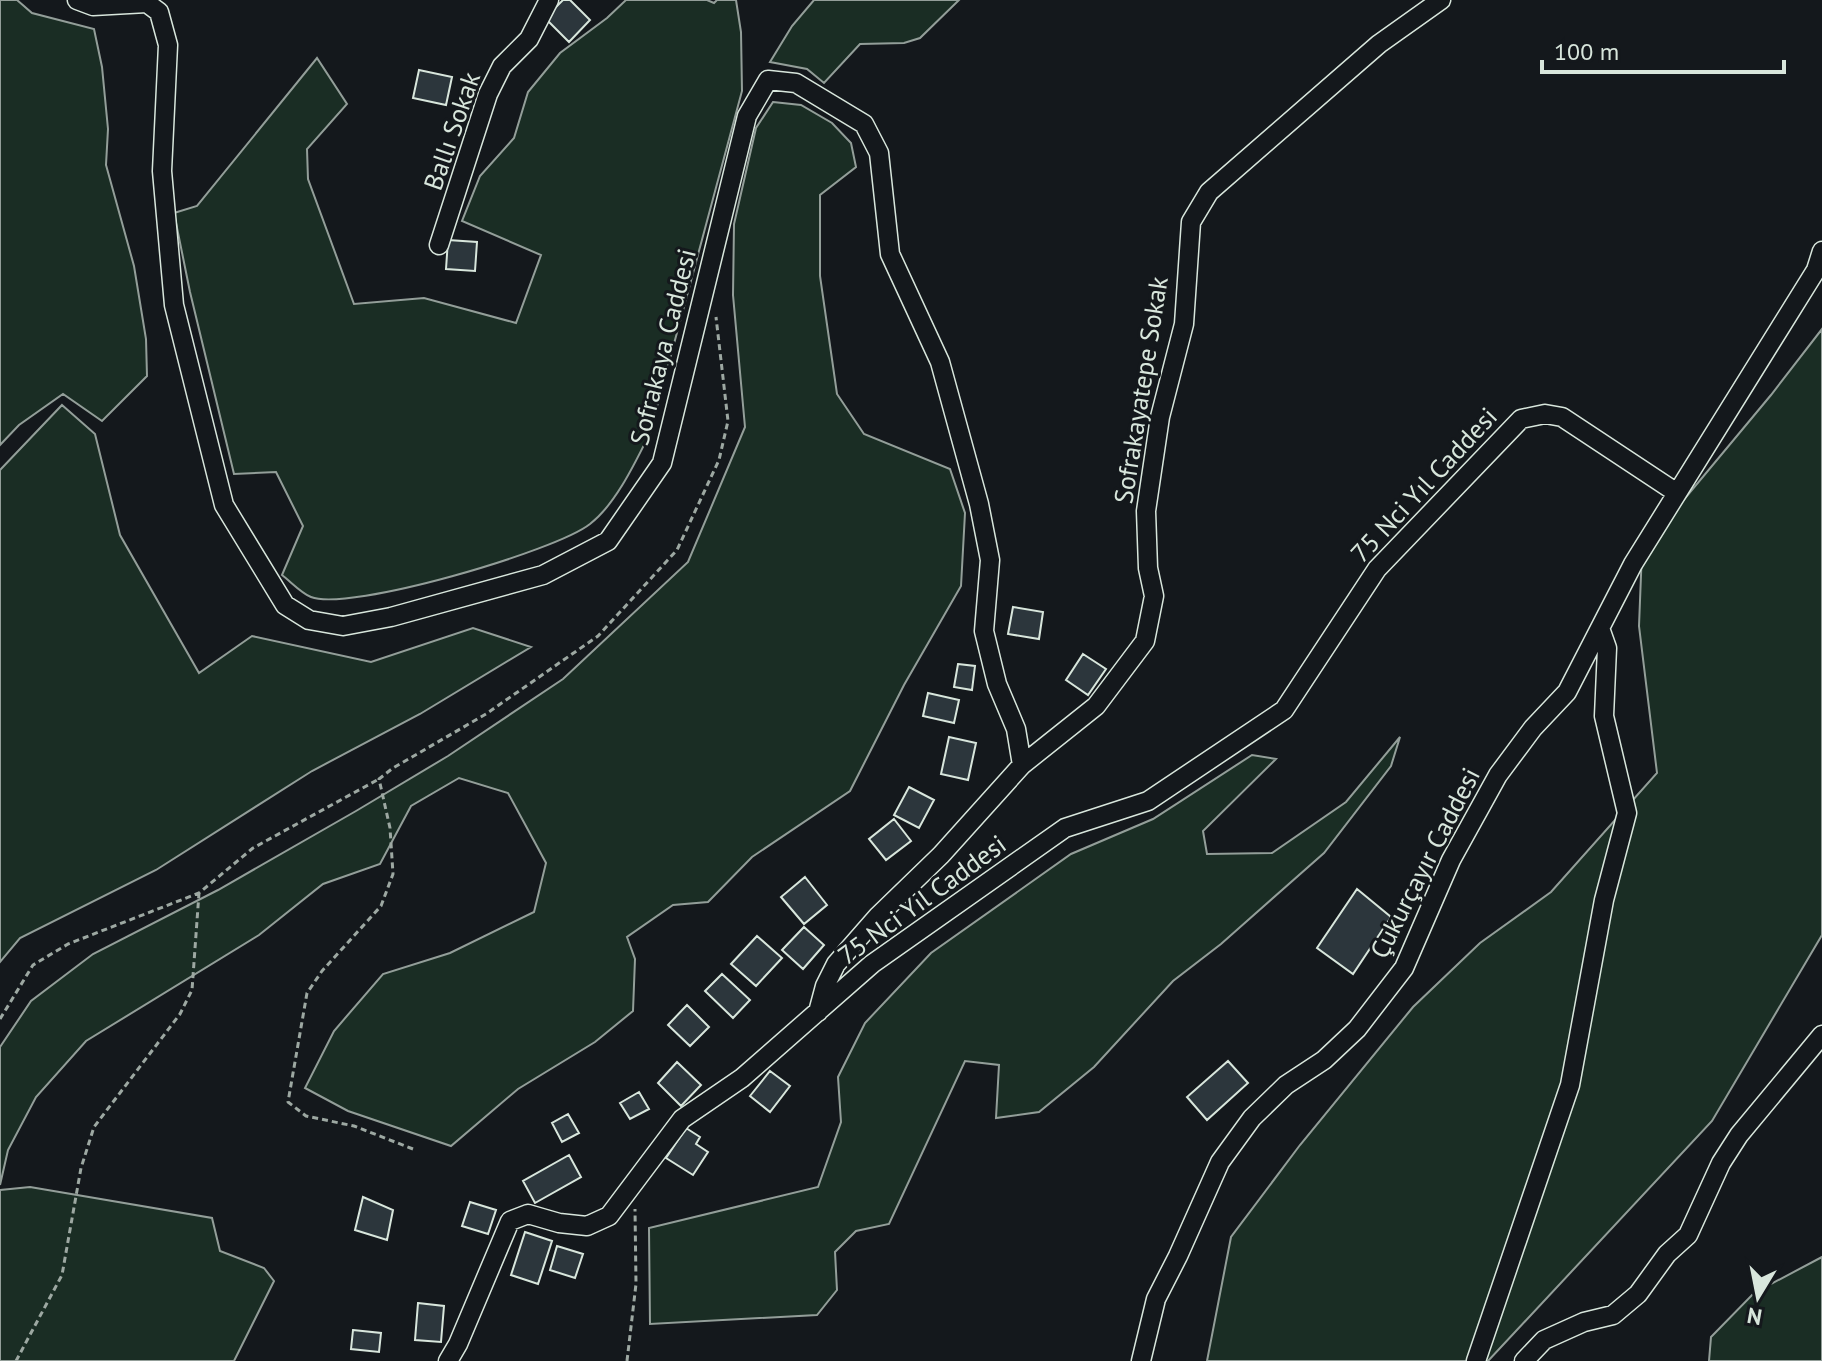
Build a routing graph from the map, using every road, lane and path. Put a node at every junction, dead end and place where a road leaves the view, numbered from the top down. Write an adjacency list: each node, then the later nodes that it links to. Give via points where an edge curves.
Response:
1 (77, 0): 4 (street, Sofrakaya Caddesi, via 93,6)
2 (549, 0): 5 (street, Ballı Sokak, via 529,39 502,66 488,94)
3 (1441, 0): 10 (street, Sofrakayatepe Sokak, via 1379,44 1209,192 1191,222 1184,324 1160,417 1146,511 1154,596 1145,641 1096,706)
4 (148, 1): 10 (street, Sofrakaya Caddesi, via 159,12 168,45 162,171 174,305 224,505 285,605 309,620 343,626 543,575 608,541 662,463 747,116 768,80 796,83 864,124 879,153 890,254 940,362 979,504 990,560 984,631 997,684 1016,729)
5 (439, 245)
6 (1822, 251): 8 (street, Çukurçayır Caddesi, via 1816,270)
7 (715, 312): 11 (path, via 728,421 719,460 677,550 598,636 486,714)
8 (1677, 493): 9 (street, Çukurçayır Caddesi, via 1633,564); 13 (street, 75 Nci Yıl Caddesi, via 1562,417 1521,419 1377,569 1284,710 1148,801 1065,828 872,964)
9 (1601, 631): 21 (street, Çukurçayır Caddesi, via 1567,692 1498,775 1451,860 1404,968 1357,1029 1252,1118 1220,1162 1156,1299); 22 (street, via 1607,648 1604,716 1627,813 1604,900 1570,1085)
10 (1022, 765): 13 (street, Sofrakayatepe Sokak, via 836,964)
11 (379, 779): 12 (path, via 253,848); 16 (path, via 393,874 381,906 307,993 288,1102 306,1116 354,1126)
12 (199, 893): 14 (path, via 68,944 33,965); 18 (path, via 192,990 180,1014 94,1127 81,1168 62,1275)
13 (818, 1012): 17 (street, 75 Nci Yıl Caddesi, via 742,1078 682,1119)
14 (0, 1019)
15 (1822, 1035): 23 (street, via 1739,1135 1688,1235 1638,1294 1613,1315 1544,1340)
16 (413, 1149)
17 (632, 1185): 19 (street, 75 Nci Yıl Caddesi, via 609,1216 587,1226 528,1214 510,1221); 20 (path, via 636,1284)
18 (16, 1361)
19 (448, 1361)
20 (627, 1361)
21 (1141, 1361)
22 (1476, 1361)
23 (1524, 1361)

